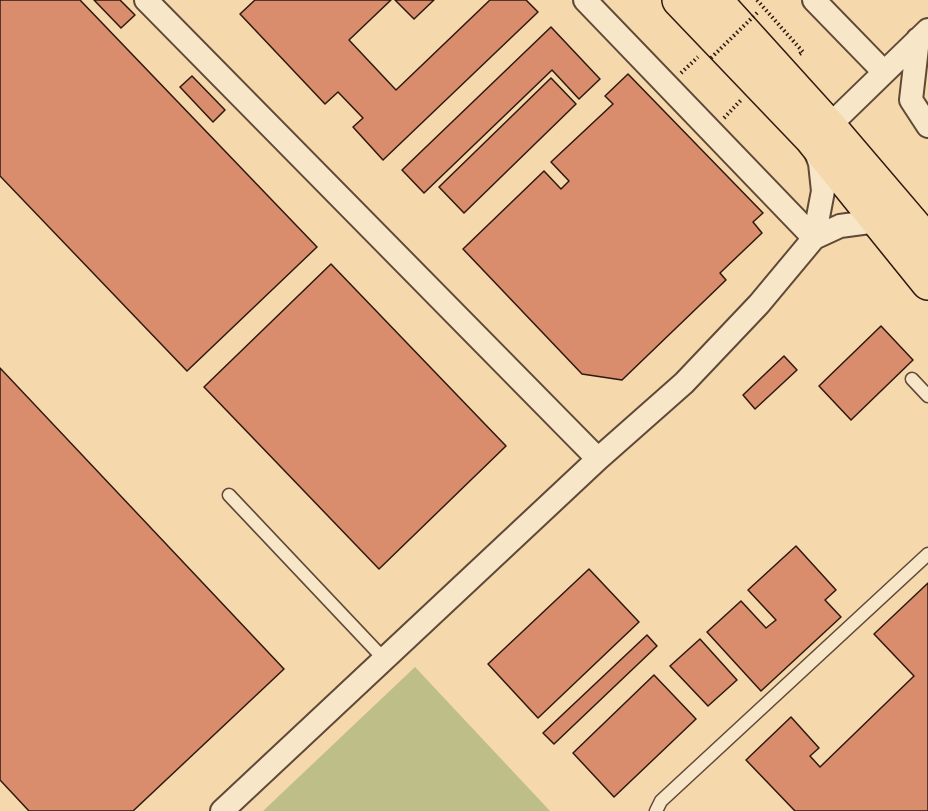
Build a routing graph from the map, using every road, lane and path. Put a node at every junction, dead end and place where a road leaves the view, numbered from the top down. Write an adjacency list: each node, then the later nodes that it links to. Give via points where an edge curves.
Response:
1 (147, 0): 22 (street)
2 (585, 0): 14 (street)
3 (679, 0): 15 (highway)
4 (715, 0): 15 (highway)
5 (757, 0): 9 (path, via 803,52)
6 (814, 0): 11 (street)
7 (759, 11): 10 (path, bridge)
8 (923, 35): 11 (street); 13 (street, via 911,95)
9 (798, 56)
10 (711, 58)
11 (883, 71): 15 (street)
12 (746, 95): 14 (path)
13 (923, 120)
14 (711, 131): 17 (street)
15 (820, 131): 16 (highway); 17 (street, via 823,191); 18 (highway)
16 (877, 221): 17 (street, via 840,226); 19 (highway)
17 (814, 238): 22 (street, via 759,304 684,383)
18 (928, 242)
19 (928, 283)
20 (912, 379): 21 (lane)
21 (928, 396)
22 (598, 459): 25 (street)
23 (229, 495): 25 (lane)
24 (928, 555): 27 (lane, via 661,801)
25 (384, 659): 26 (street)
26 (222, 811)
27 (656, 811)

